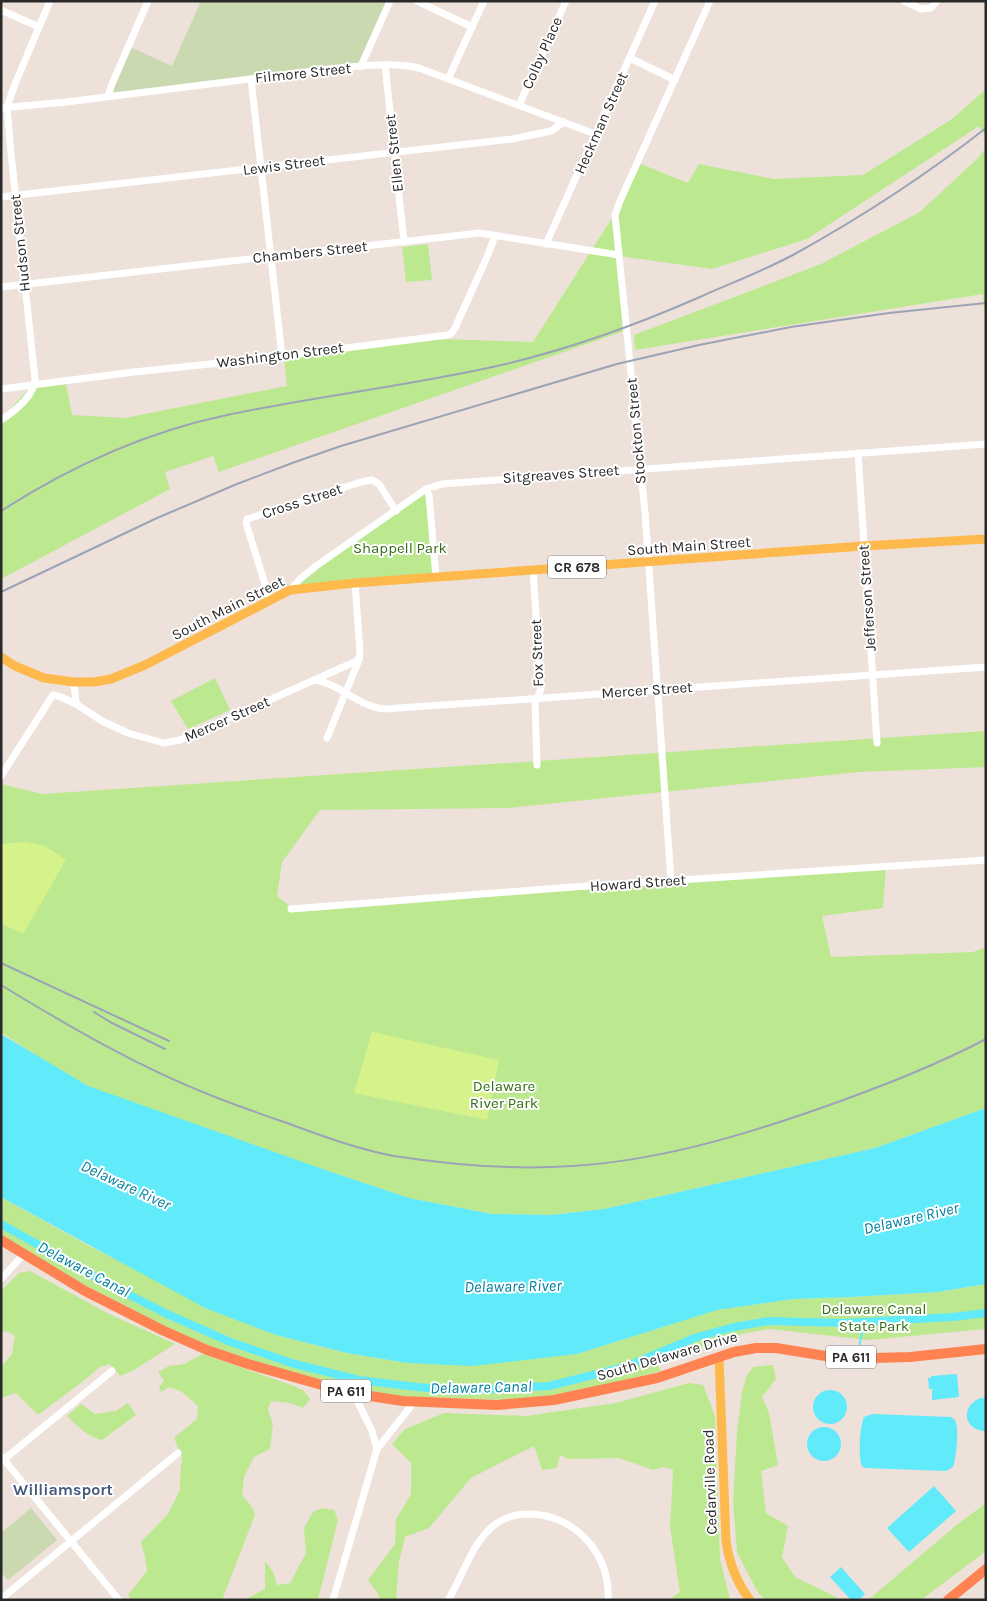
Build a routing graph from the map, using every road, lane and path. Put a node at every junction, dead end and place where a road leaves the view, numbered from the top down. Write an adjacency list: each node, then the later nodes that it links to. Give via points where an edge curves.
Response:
1 (50, 1): 12 (street, Hudson Street)
2 (148, 1): 20 (street)
3 (390, 1): 16 (street)
4 (417, 1): 13 (street)
5 (484, 1): 13 (street)
6 (566, 1): 21 (street, Colby Place)
7 (655, 1): 14 (street, Heckman Street)
8 (710, 1): 19 (street, Stockton Street)
9 (904, 1): 10 (street, via 921,9 931,8)
10 (936, 3)
11 (1, 10): 12 (street)
12 (39, 26): 22 (street, Hudson Street)
13 (472, 27): 18 (street)
14 (630, 58): 19 (street); 24 (street, Heckman Street)
15 (385, 64): 16 (street, Filmore Street); 18 (street, Filmore Street, via 419,68); 25 (street, Ellen Street)
16 (361, 66): 17 (street, Filmore Street)
17 (251, 78): 20 (street, Filmore Street); 26 (street)
18 (448, 79): 21 (street, Filmore Street)
19 (675, 80): 32 (street, Stockton Street, via 616,210)
20 (108, 96): 22 (street, Filmore Street)
21 (519, 105): 23 (street, Filmore Street)
22 (4, 107): 27 (street, Hudson Street)
23 (564, 122): 24 (street, Filmore Street); 25 (street, Lewis Street, via 551,131 533,136)
24 (595, 134): 31 (street, Heckman Street)
25 (394, 152): 26 (street, Lewis Street); 30 (street, Ellen Street)
26 (260, 167): 27 (street, Lewis Street); 33 (street)
27 (15, 196): 28 (street, Lewis Street); 34 (street, Hudson Street)
28 (1, 197)
29 (495, 236): 30 (street, Chambers Street, via 475,234); 31 (street, Chambers Street); 36 (street, Washington Street, via 455,328 448,336)
30 (404, 242): 33 (street, Chambers Street)
31 (546, 244): 32 (street, Chambers Street)
32 (619, 255): 42 (street, Stockton Street)
33 (271, 256): 34 (street, Chambers Street); 36 (street)
34 (25, 284): 35 (street, Chambers Street); 37 (street, Hudson Street)
35 (1, 287)
36 (282, 356): 37 (street, Washington Street)
37 (35, 384): 38 (street, Washington Street); 39 (street, via 31,394)
38 (1, 389)
39 (1, 420)
40 (986, 444): 41 (street, Sitgreaves Street)
41 (858, 453): 42 (street, Sitgreaves Street); 46 (street, Jefferson Street)
42 (639, 469): 43 (street, Sitgreaves Street, via 452,482); 47 (street, Stockton Street)
43 (426, 489): 44 (street, Sitgreaves Street); 49 (street)
44 (396, 511): 51 (street, Sitgreaves Street, via 311,570); 52 (street, Cross Street, via 379,484 372,480 248,518 246,522)
45 (986, 539): 46 (main road, South Main Street / CR 678)
46 (863, 546): 47 (main road, South Main Street / CR 678); 56 (street, Jefferson Street)
47 (648, 563): 48 (main road, South Main Street / CR 678); 59 (street, Stockton Street)
48 (533, 570): 49 (main road, South Main Street / CR 678); 61 (street, Fox Street, via 541,689)
49 (436, 578): 50 (main road, South Main Street / CR 678)
50 (355, 583): 51 (main road, South Main Street / CR 678); 54 (street)
51 (290, 590): 52 (main road, South Main Street)
52 (270, 600): 58 (main road, South Main Street, via 145,666 111,679)
53 (1, 657): 58 (main road, South Main Street, via 44,678)
54 (359, 660): 57 (street, Mercer Street); 60 (street)
55 (986, 667): 56 (street, Mercer Street)
56 (872, 675): 59 (street, Mercer Street); 64 (street, Jefferson Street)
57 (315, 680): 60 (street, Mercer Street); 62 (street, Mercer Street, via 167,743 116,728)
58 (74, 682): 62 (street)
59 (658, 689): 61 (street, Mercer Street); 68 (street, Stockton Street)
60 (346, 694): 61 (street, Mercer Street, via 372,707 385,709); 63 (street)
61 (536, 699): 65 (street, Fox Street)
62 (76, 704): 66 (street, Mercer Street, via 55,695 50,697)
63 (327, 738)
64 (877, 743)
65 (537, 765)
66 (1, 776)
67 (986, 860): 68 (street, Howard Street)
68 (671, 881): 69 (street, Howard Street)
69 (291, 909)
70 (1, 1240): 71 (highway, South Delaware Drive / PA 611)
71 (24, 1254): 72 (street); 76 (highway, South Delaware Drive / PA 611, via 85,1291 207,1350)
72 (1, 1279)
73 (986, 1349): 74 (highway, South Delaware Drive / PA 611, via 866,1358 766,1348)
74 (719, 1358): 77 (highway, South Delaware Drive / PA 611, via 657,1378 554,1400 497,1405); 88 (main road, Cedarville Road, via 726,1541 736,1576)
75 (112, 1371): 80 (street)
76 (353, 1392): 77 (highway, South Delaware Drive / PA 611); 78 (street, via 372,1431)
77 (414, 1402): 78 (street)
78 (376, 1449): 85 (street)
79 (178, 1453): 81 (street)
80 (2, 1459): 81 (street)
81 (72, 1542): 83 (street); 84 (street)
82 (986, 1569): 89 (highway)
83 (1, 1599)
84 (120, 1600)
85 (332, 1600)
86 (448, 1600): 87 (street, via 485,1533 502,1520 524,1514 552,1517 589,1541 603,1563)
87 (608, 1600)
88 (750, 1600)
89 (948, 1600)

